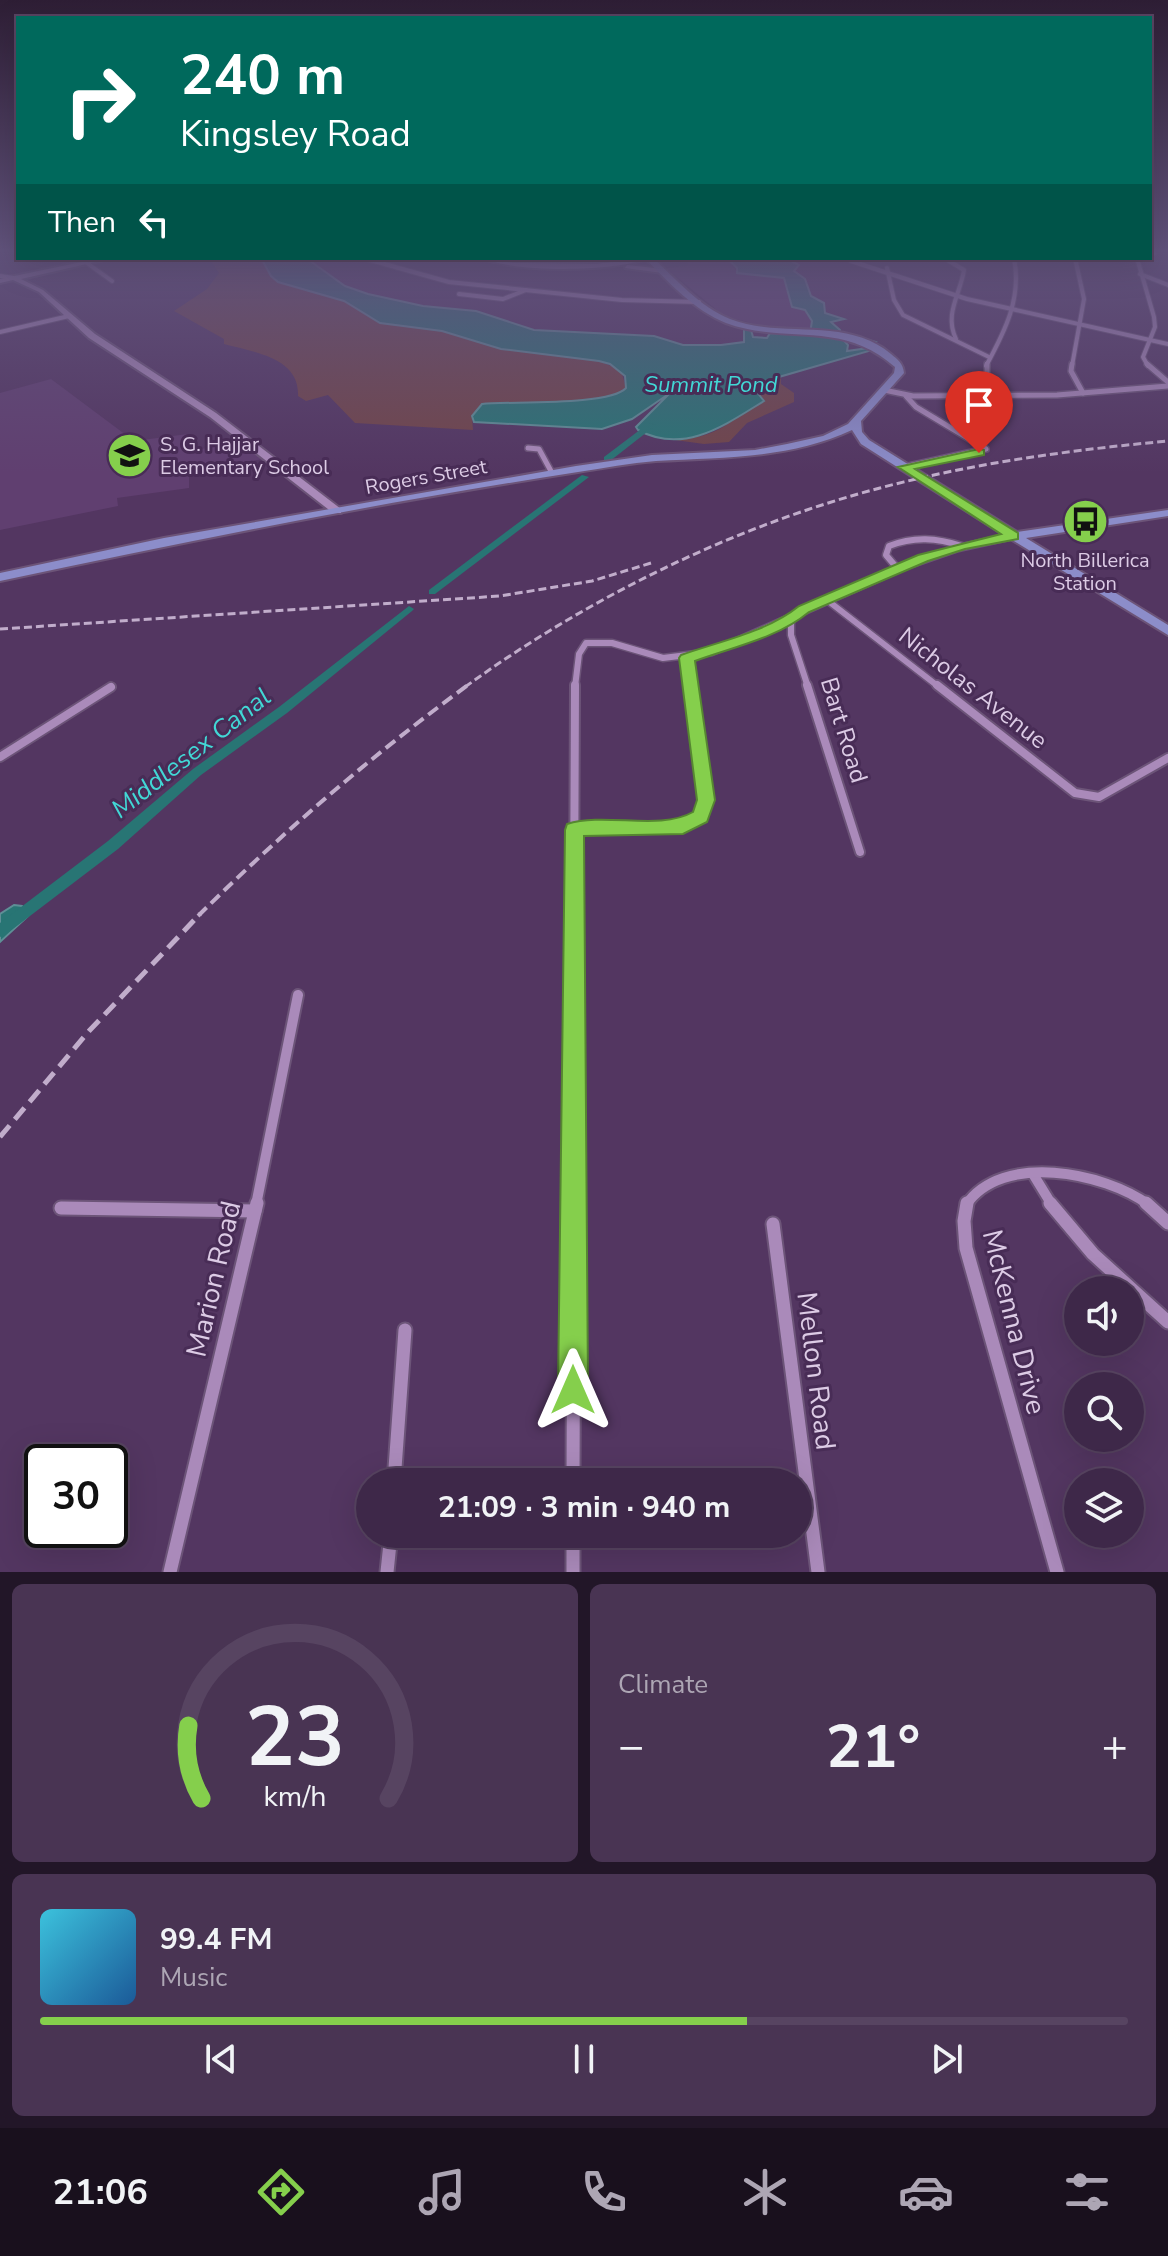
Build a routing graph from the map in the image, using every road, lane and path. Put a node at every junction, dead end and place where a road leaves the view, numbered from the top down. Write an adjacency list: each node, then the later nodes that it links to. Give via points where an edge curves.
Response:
1 (24, 326): 10 (street)
2 (81, 326): 26 (street, via 213,415)
3 (754, 326): 16 (main road, via 841,336 872,346 900,367)
4 (928, 326): 11 (street)
5 (951, 326): 11 (street)
6 (1007, 326): 14 (street)
7 (1080, 326): 17 (street, via 1071,371)
8 (1091, 326): 12 (street)
9 (1155, 326): 12 (street)
10 (0, 332)
11 (956, 339): 14 (street)
12 (1149, 340): 13 (street); 15 (street, via 1143,357)
13 (1168, 344)
14 (989, 357): 18 (street, via 986,372)
15 (1168, 384): 17 (street)
16 (884, 390): 19 (street); 20 (main road)
17 (1083, 393): 18 (street)
18 (1002, 395): 19 (street)
19 (906, 396): 24 (street, via 986,449)
20 (857, 422): 21 (main road, Rogers Street); 22 (main road)
21 (821, 440): 22 (main road); 25 (main road, Rogers Street, via 767,451 652,458)
22 (865, 442): 24 (main road)
23 (528, 448): 25 (street, via 539,449)
24 (904, 467): 28 (main road)
25 (552, 473): 26 (main road, Rogers Street)
26 (337, 511): 31 (main road, Rogers Street)
27 (1168, 513): 28 (main road)
28 (1013, 536): 29 (street); 34 (main road)
29 (963, 546): 30 (street); 30 (street, via 923,537 904,539 889,546 886,555)
30 (897, 568): 32 (street)
31 (0, 577)
32 (827, 600): 33 (street); 38 (street, Nicholas Avenue, via 1075,793 1099,797)
33 (791, 619): 35 (street); 40 (street, Bart Road, via 791,635)
34 (1168, 631)
35 (687, 658): 39 (street, via 706,800 701,817 683,826); 39 (street, via 649,656 604,641 587,642 579,654)
36 (111, 687): 37 (street)
37 (0, 757)
38 (1168, 758)
39 (574, 830): 50 (street)
40 (860, 852)
41 (298, 995): 44 (street, Marion Road)
42 (1033, 1174): 45 (street, McKenna Drive, via 1072,1173 1103,1181 1135,1195); 47 (street, via 1067,1226); 57 (street, McKenna Drive, via 1000,1179 974,1193 967,1203 964,1231)
43 (61, 1208): 44 (street)
44 (255, 1211): 53 (street, Marion Road)
45 (1168, 1223)
46 (773, 1224): 56 (street, Mellon Road)
47 (1168, 1322)
48 (405, 1330): 49 (street)
49 (395, 1468)
50 (573, 1468)
51 (390, 1548): 54 (street)
52 (573, 1548): 55 (street)
53 (170, 1572)
54 (387, 1572)
55 (573, 1572)
56 (818, 1572)
57 (1057, 1572)

